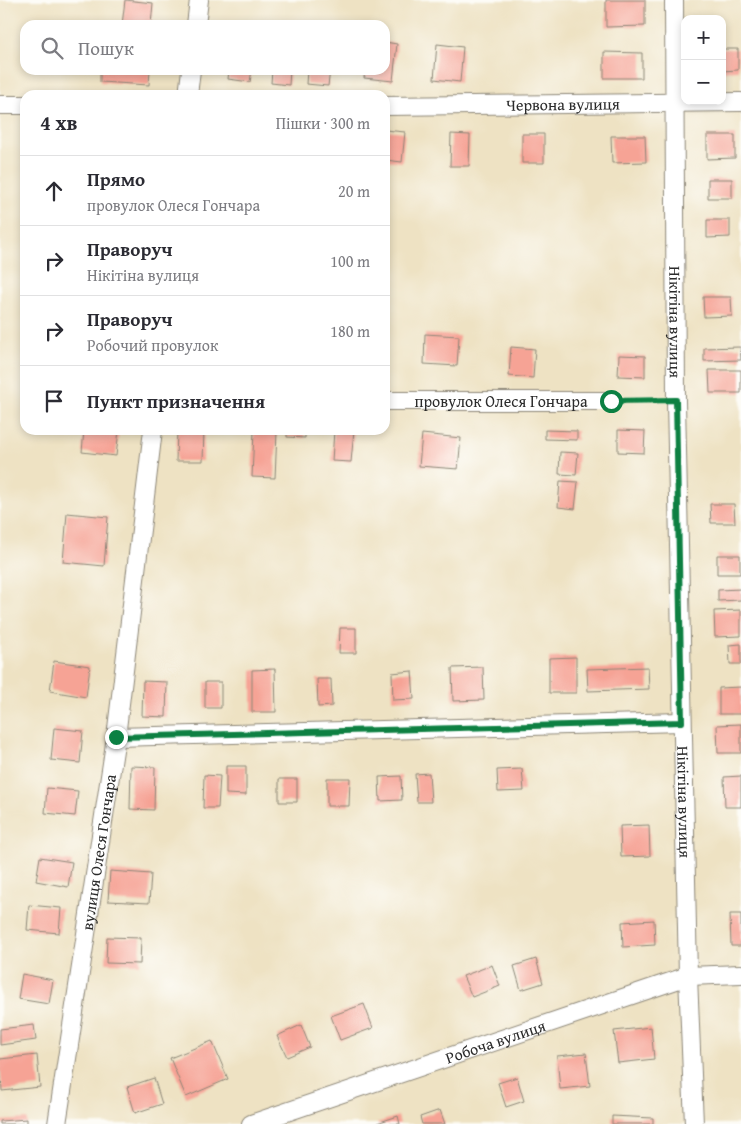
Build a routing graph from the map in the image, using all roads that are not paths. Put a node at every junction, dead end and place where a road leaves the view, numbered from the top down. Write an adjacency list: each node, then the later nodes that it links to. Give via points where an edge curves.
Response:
1 (199, 0): 3 (street)
2 (674, 0): 6 (street, Нікітіна вулиця)
3 (197, 20)
4 (190, 75): 5 (street)
5 (189, 90)
6 (676, 102): 7 (street, Червона вулиця); 10 (street, Червона вулиця); 14 (street, Нікітіна вулиця, via 676,400)
7 (741, 102)
8 (0, 105): 9 (street)
9 (20, 105)
10 (390, 106)
11 (390, 401): 12 (street, провулок Олеся Гончара)
12 (611, 401)
13 (152, 435): 15 (street, вулиця Олеся Гончара)
14 (682, 722): 15 (street); 17 (street, Нікітіна вулиця)
15 (116, 737): 18 (street, вулиця Олеся Гончара)
16 (741, 974): 17 (street, Робоча вулиця)
17 (688, 976): 19 (street, Робоча вулиця); 20 (street, Нікітіна вулиця)
18 (57, 1124)
19 (251, 1124)
20 (694, 1124)

